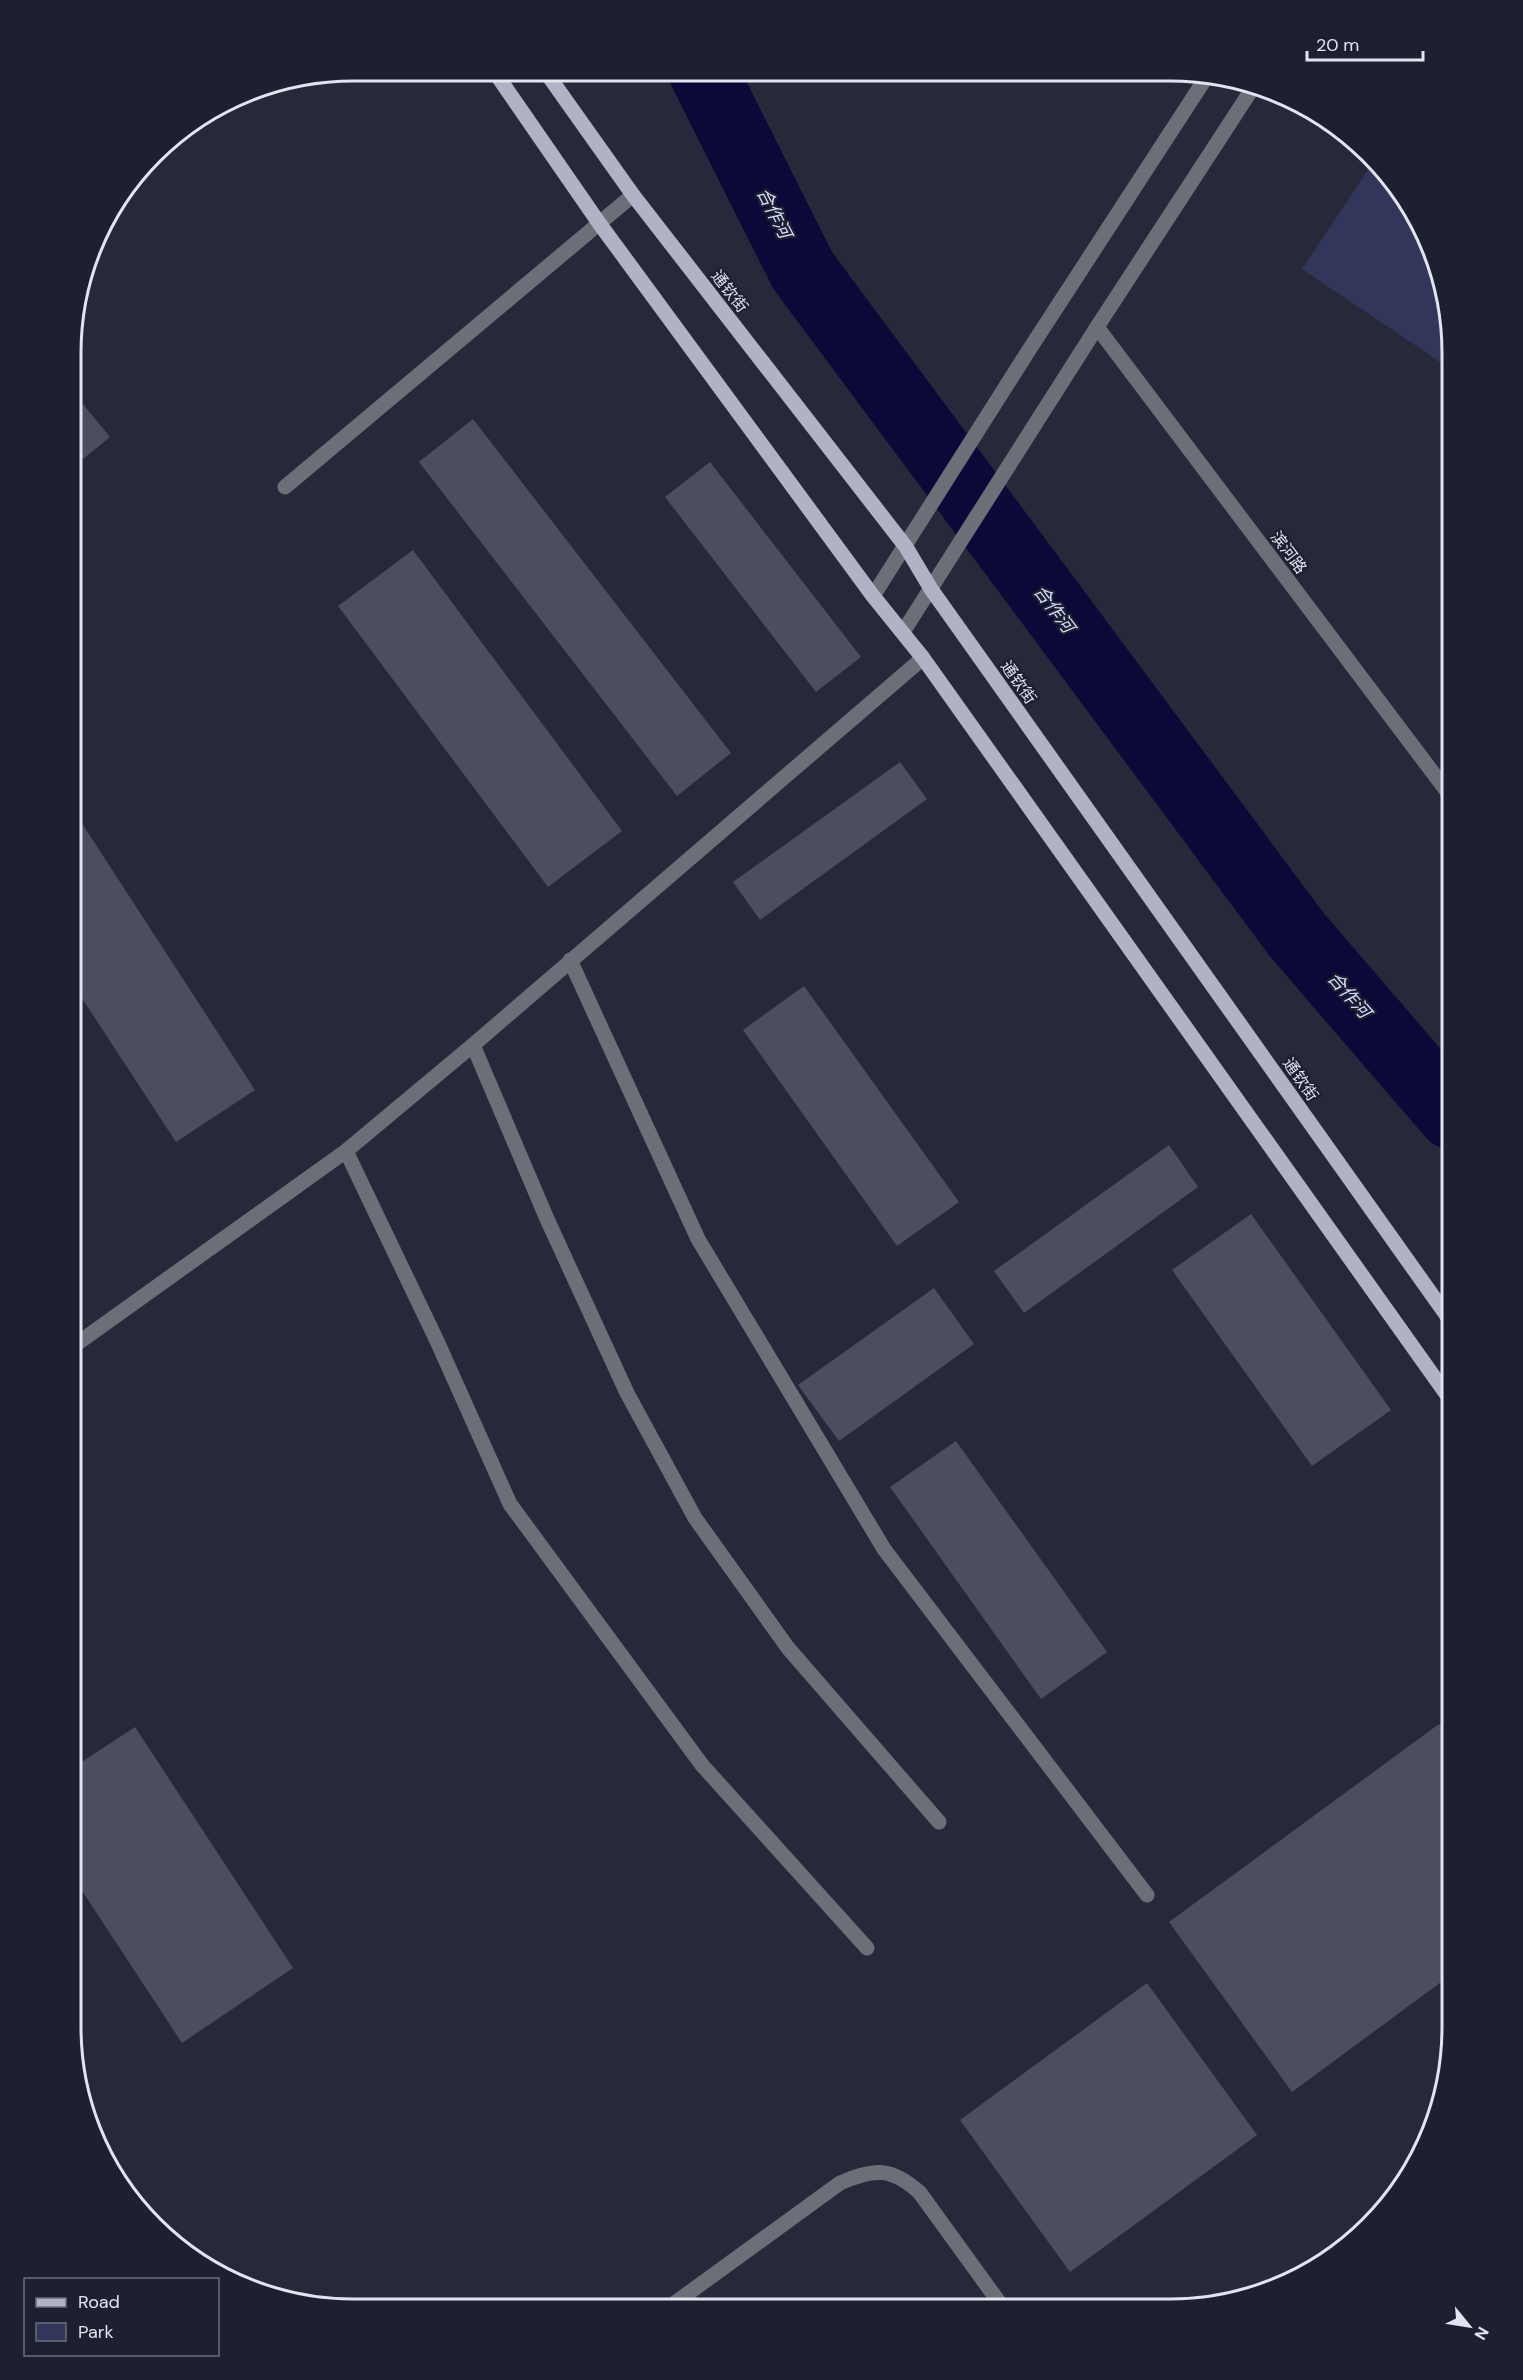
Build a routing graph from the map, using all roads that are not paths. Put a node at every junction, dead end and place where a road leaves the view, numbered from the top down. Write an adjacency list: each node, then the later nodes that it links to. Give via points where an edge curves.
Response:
1 (501, 81): 6 (main road)
2 (552, 81): 5 (main road, 通钦街)
3 (1203, 83): 9 (street)
4 (1250, 93): 7 (street)
5 (633, 195): 6 (street); 9 (main road, 通钦街)
6 (599, 223): 8 (street); 11 (main road)
7 (1097, 327): 10 (street); 14 (street, 滨河路)
8 (285, 487)
9 (906, 547): 10 (main road, 通钦街); 11 (street)
10 (931, 589): 12 (street); 18 (main road, 通钦街)
11 (873, 596): 12 (main road)
12 (903, 632): 13 (main road)
13 (923, 658): 15 (street); 20 (main road)
14 (1442, 785)
15 (570, 960): 16 (street); 22 (street, via 698,1239 884,1549)
16 (473, 1045): 17 (street); 21 (street, via 627,1393 694,1518 789,1648)
17 (346, 1151): 19 (street); 23 (street, via 510,1504 702,1765)
18 (1442, 1309)
19 (81, 1341)
20 (1442, 1388)
21 (939, 1822)
22 (1147, 1895)
23 (867, 1948)
24 (680, 2299): 25 (street, via 840,2183 862,2173 886,2172 905,2179 920,2193)
25 (997, 2299)

